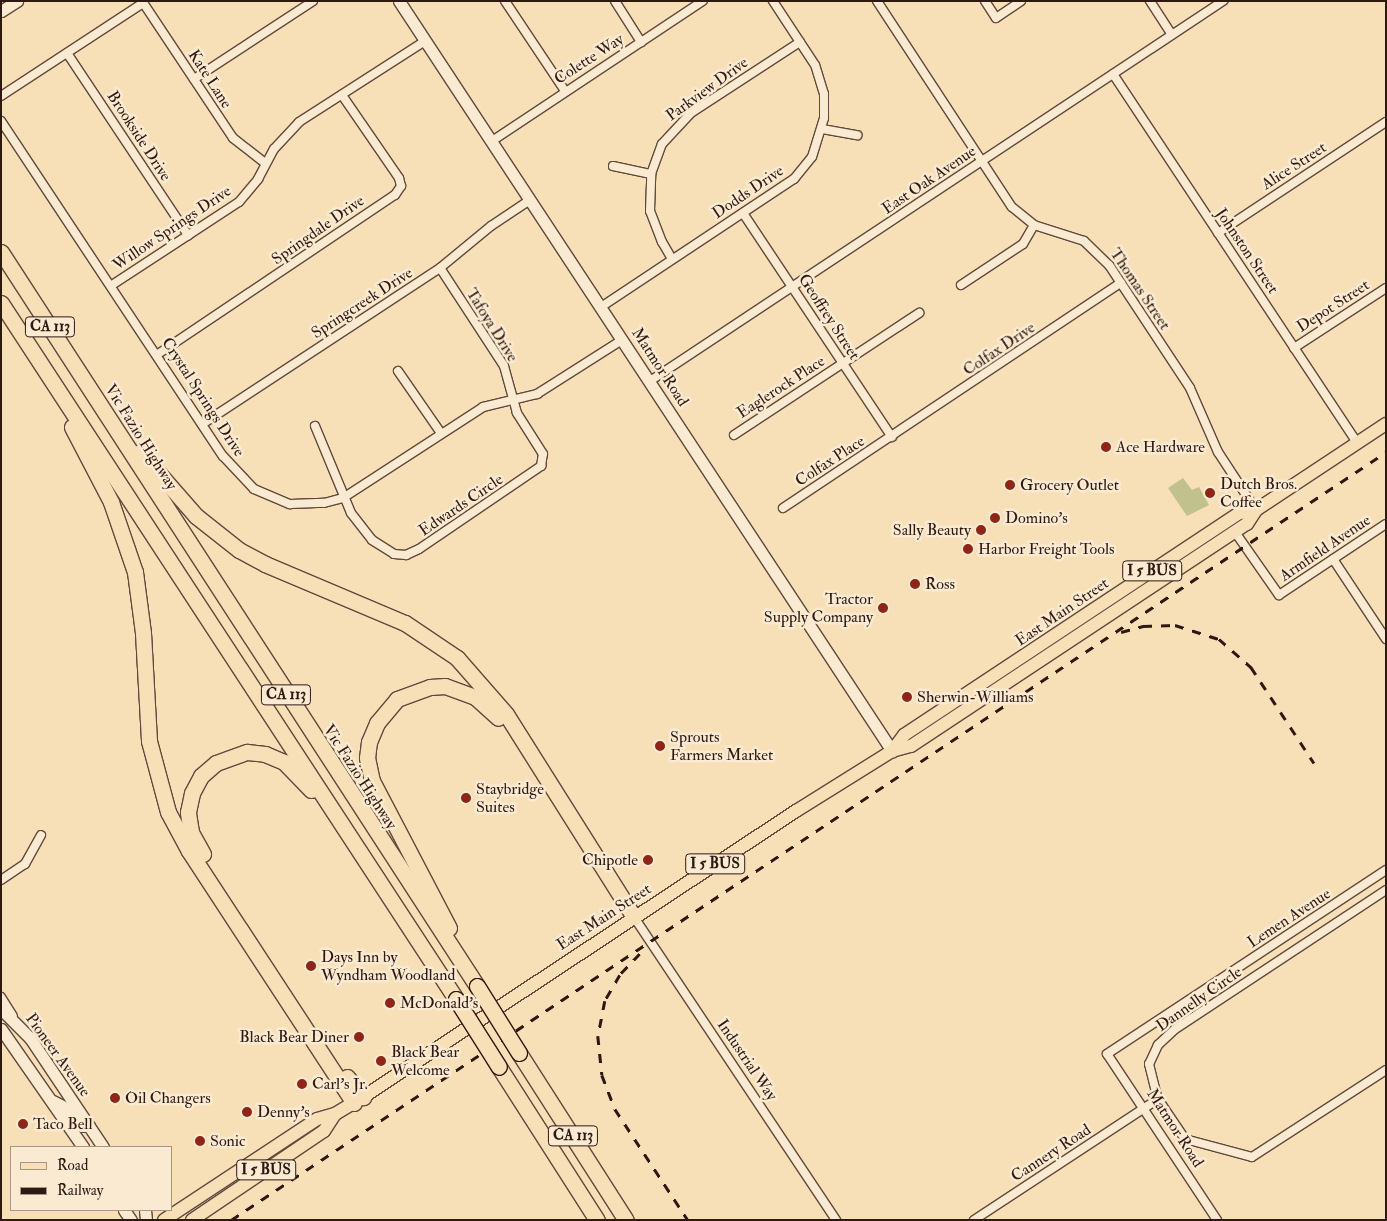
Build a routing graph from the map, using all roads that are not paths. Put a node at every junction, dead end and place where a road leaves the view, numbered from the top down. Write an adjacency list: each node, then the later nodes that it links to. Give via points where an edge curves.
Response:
1 (17, 1): 14 (street)
2 (313, 1): 21 (street)
3 (399, 1): 16 (street, Matmor Road)
4 (506, 1): 22 (street)
5 (615, 1): 17 (street)
6 (703, 1): 17 (street, Colette Way)
7 (773, 1): 18 (street, Dodds Drive)
8 (877, 1): 30 (street, Thomas Street)
9 (985, 1): 10 (street, via 996,18)
10 (1021, 1)
11 (1150, 1): 15 (street)
12 (1223, 1): 15 (street, East Oak Avenue)
13 (143, 2): 19 (street); 21 (street, Kate Lane)
14 (1, 11)
15 (1172, 35): 20 (street, East Oak Avenue)
16 (425, 41): 23 (street, Willow Springs Drive); 29 (street, Matmor Road)
17 (641, 42): 22 (street, Colette Way)
18 (800, 42): 27 (street, Dodds Drive, via 815,65 824,94); 33 (street, Parkview Drive, via 680,122 662,144)
19 (67, 53): 24 (street); 38 (street, Brookside Drive)
20 (1113, 74): 30 (street, East Oak Avenue); 37 (street, Johnston Street)
21 (194, 79): 31 (street, Kate Lane, via 233,138)
22 (565, 91): 29 (street, Colette Way)
23 (342, 95): 31 (street, Willow Springs Drive, via 285,134); 52 (street, Springdale Drive, via 399,178 401,186 395,195)
24 (1, 96)
25 (1, 120): 43 (street, Crystal Springs Drive)
26 (1386, 122): 37 (street, Alice Street)
27 (822, 129): 28 (street); 35 (street, Dodds Drive, via 812,156 794,179)
28 (857, 135)
29 (492, 141): 34 (street, Matmor Road)
30 (982, 162): 36 (street, Thomas Street, via 1012,207); 45 (street, East Oak Avenue)
31 (265, 163): 38 (street, Willow Springs Drive, via 258,179 239,202)
32 (613, 166): 33 (street)
33 (651, 174): 40 (street, Parkview Drive, via 650,211)
34 (530, 200): 41 (street, Springcreek Drive, via 491,226); 48 (street, Matmor Road)
35 (743, 214): 40 (street, Dodds Drive); 45 (street, Geoffrey Street)
36 (1034, 226): 42 (street, Thomas Street, via 1074,236 1089,244); 44 (street, via 1023,244)
37 (1218, 233): 51 (street, Johnston Street)
38 (188, 235): 43 (street, Willow Springs Drive)
39 (1, 252): 58 (highway, Vic Fazio Highway / CA 113)
40 (672, 259): 48 (street, Dodds Drive)
41 (440, 268): 57 (street, Tafoya Drive, via 504,366); 59 (street, Springcreek Drive)
42 (1121, 284): 64 (street, Colfax Drive); 68 (street, Thomas Street, via 1190,388 1218,452)
43 (112, 285): 52 (street, Crystal Springs Drive)
44 (961, 285)
45 (793, 287): 54 (street, Geoffrey Street); 56 (street, East Oak Avenue)
46 (1386, 288): 51 (street, Depot Street)
47 (1, 303): 53 (highway, CA 113)
48 (601, 307): 50 (street, Matmor Road)
49 (919, 313): 54 (street, Eaglerock Place)
50 (622, 340): 56 (street, Matmor Road); 57 (street, Crystal Springs Drive, via 537,394)
51 (1294, 348): 65 (street, Johnston Street)
52 (158, 354): 59 (street, Crystal Springs Drive)
53 (37, 358): 75 (highway, CA 113); 92 (highway, via 111,502 132,564 143,625 149,741 168,812 189,850)
54 (843, 363): 63 (street, Eaglerock Place); 64 (street, Geoffrey Street)
55 (398, 371): 62 (street)
56 (650, 382): 73 (street, Matmor Road)
57 (514, 399): 62 (street, Crystal Springs Drive, via 483,407); 66 (street, Edwards Circle, via 517,413 543,454 541,466 419,549 406,555 384,549 360,528)
58 (99, 402): 79 (highway, via 170,490 231,544 265,564 405,623 456,658 506,714); 82 (highway, Vic Fazio Highway / CA 113)
59 (204, 423): 66 (street, Crystal Springs Drive, via 224,456 254,489 290,504 324,503)
60 (1386, 424): 65 (main road, East Main Street / I 5 BUS)
61 (315, 426): 66 (street, Edwards Circle)
62 (441, 433): 66 (street, Crystal Springs Drive)
63 (734, 435)
64 (892, 437): 67 (street, Colfax Place)
65 (1357, 442): 68 (main road, East Main Street / I 5 BUS)
66 (343, 498)
67 (783, 508)
68 (1256, 510): 70 (main road, East Main Street / I 5 BUS, via 1247,524); 73 (main road, East Main Street / I 5 BUS, via 1232,518 904,735)
69 (1386, 524): 71 (street, Armfield Avenue)
70 (1235, 532): 71 (street, Armfield Avenue, via 1279,595); 73 (main road, East Main Street / I 5 BUS, via 911,746)
71 (1333, 559): 72 (street)
72 (1386, 639)
73 (892, 750): 79 (main road, East Main Street / I 5 BUS)
74 (41, 834): 77 (street, via 25,864)
75 (354, 841): 92 (highway, via 295,772 265,754 247,752 216,762 201,776 192,793 188,812 190,832); 103 (highway, CA 113, bridge)
76 (1386, 870): 80 (street, Lemen Avenue)
77 (1, 880)
78 (1386, 890): 81 (street, Dannelly Circle)
79 (634, 917): 82 (highway, via 619,906 488,707 475,697 445,686 415,690 397,699 377,723 369,742 368,769 379,797); 92 (main road, East Main Street / I 5 BUS); 105 (street, Industrial Way)
80 (1271, 946): 81 (street); 87 (street, Lemen Avenue)
81 (1280, 959): 90 (street, Dannelly Circle, via 1174,1030 1158,1045 1149,1064)
82 (477, 986): 104 (highway, Vic Fazio Highway / CA 113, bridge)
83 (1, 997): 85 (street)
84 (1, 1009): 85 (street, Pioneer Avenue)
85 (18, 1024): 93 (street, Pioneer Avenue)
86 (1, 1029): 89 (street, Pioneer Avenue)
87 (1107, 1054): 94 (street, Matmor Road)
88 (1386, 1070): 90 (street, Dannelly Circle, via 1252,1157 1185,1139)
89 (38, 1079): 91 (street, Pioneer Avenue); 93 (street, via 51,1081 63,1098)
90 (1158, 1099): 94 (street, Cannery Road)
91 (52, 1100): 96 (street, via 68,1109 82,1126); 98 (street, Pioneer Avenue)
92 (358, 1100): 95 (main road, East Main Street / I 5 BUS)
93 (74, 1102): 96 (street, Pioneer Avenue)
94 (1143, 1109): 106 (street, Cannery Road); 107 (street, Matmor Road)
95 (335, 1114): 97 (main road, East Main Street / I 5 BUS, via 317,1119); 100 (main road, East Main Street / I 5 BUS, via 324,1131)
96 (89, 1126): 99 (street, Pioneer Avenue)
97 (289, 1138): 100 (main road, via 287,1150); 101 (main road, East Main Street / I 5 BUS)
98 (82, 1146)
99 (102, 1146)
100 (260, 1174): 102 (main road, East Main Street / I 5 BUS)
101 (164, 1220)
102 (192, 1220)
103 (598, 1220)
104 (626, 1220)
105 (836, 1220)
106 (974, 1220)
107 (1216, 1220)

